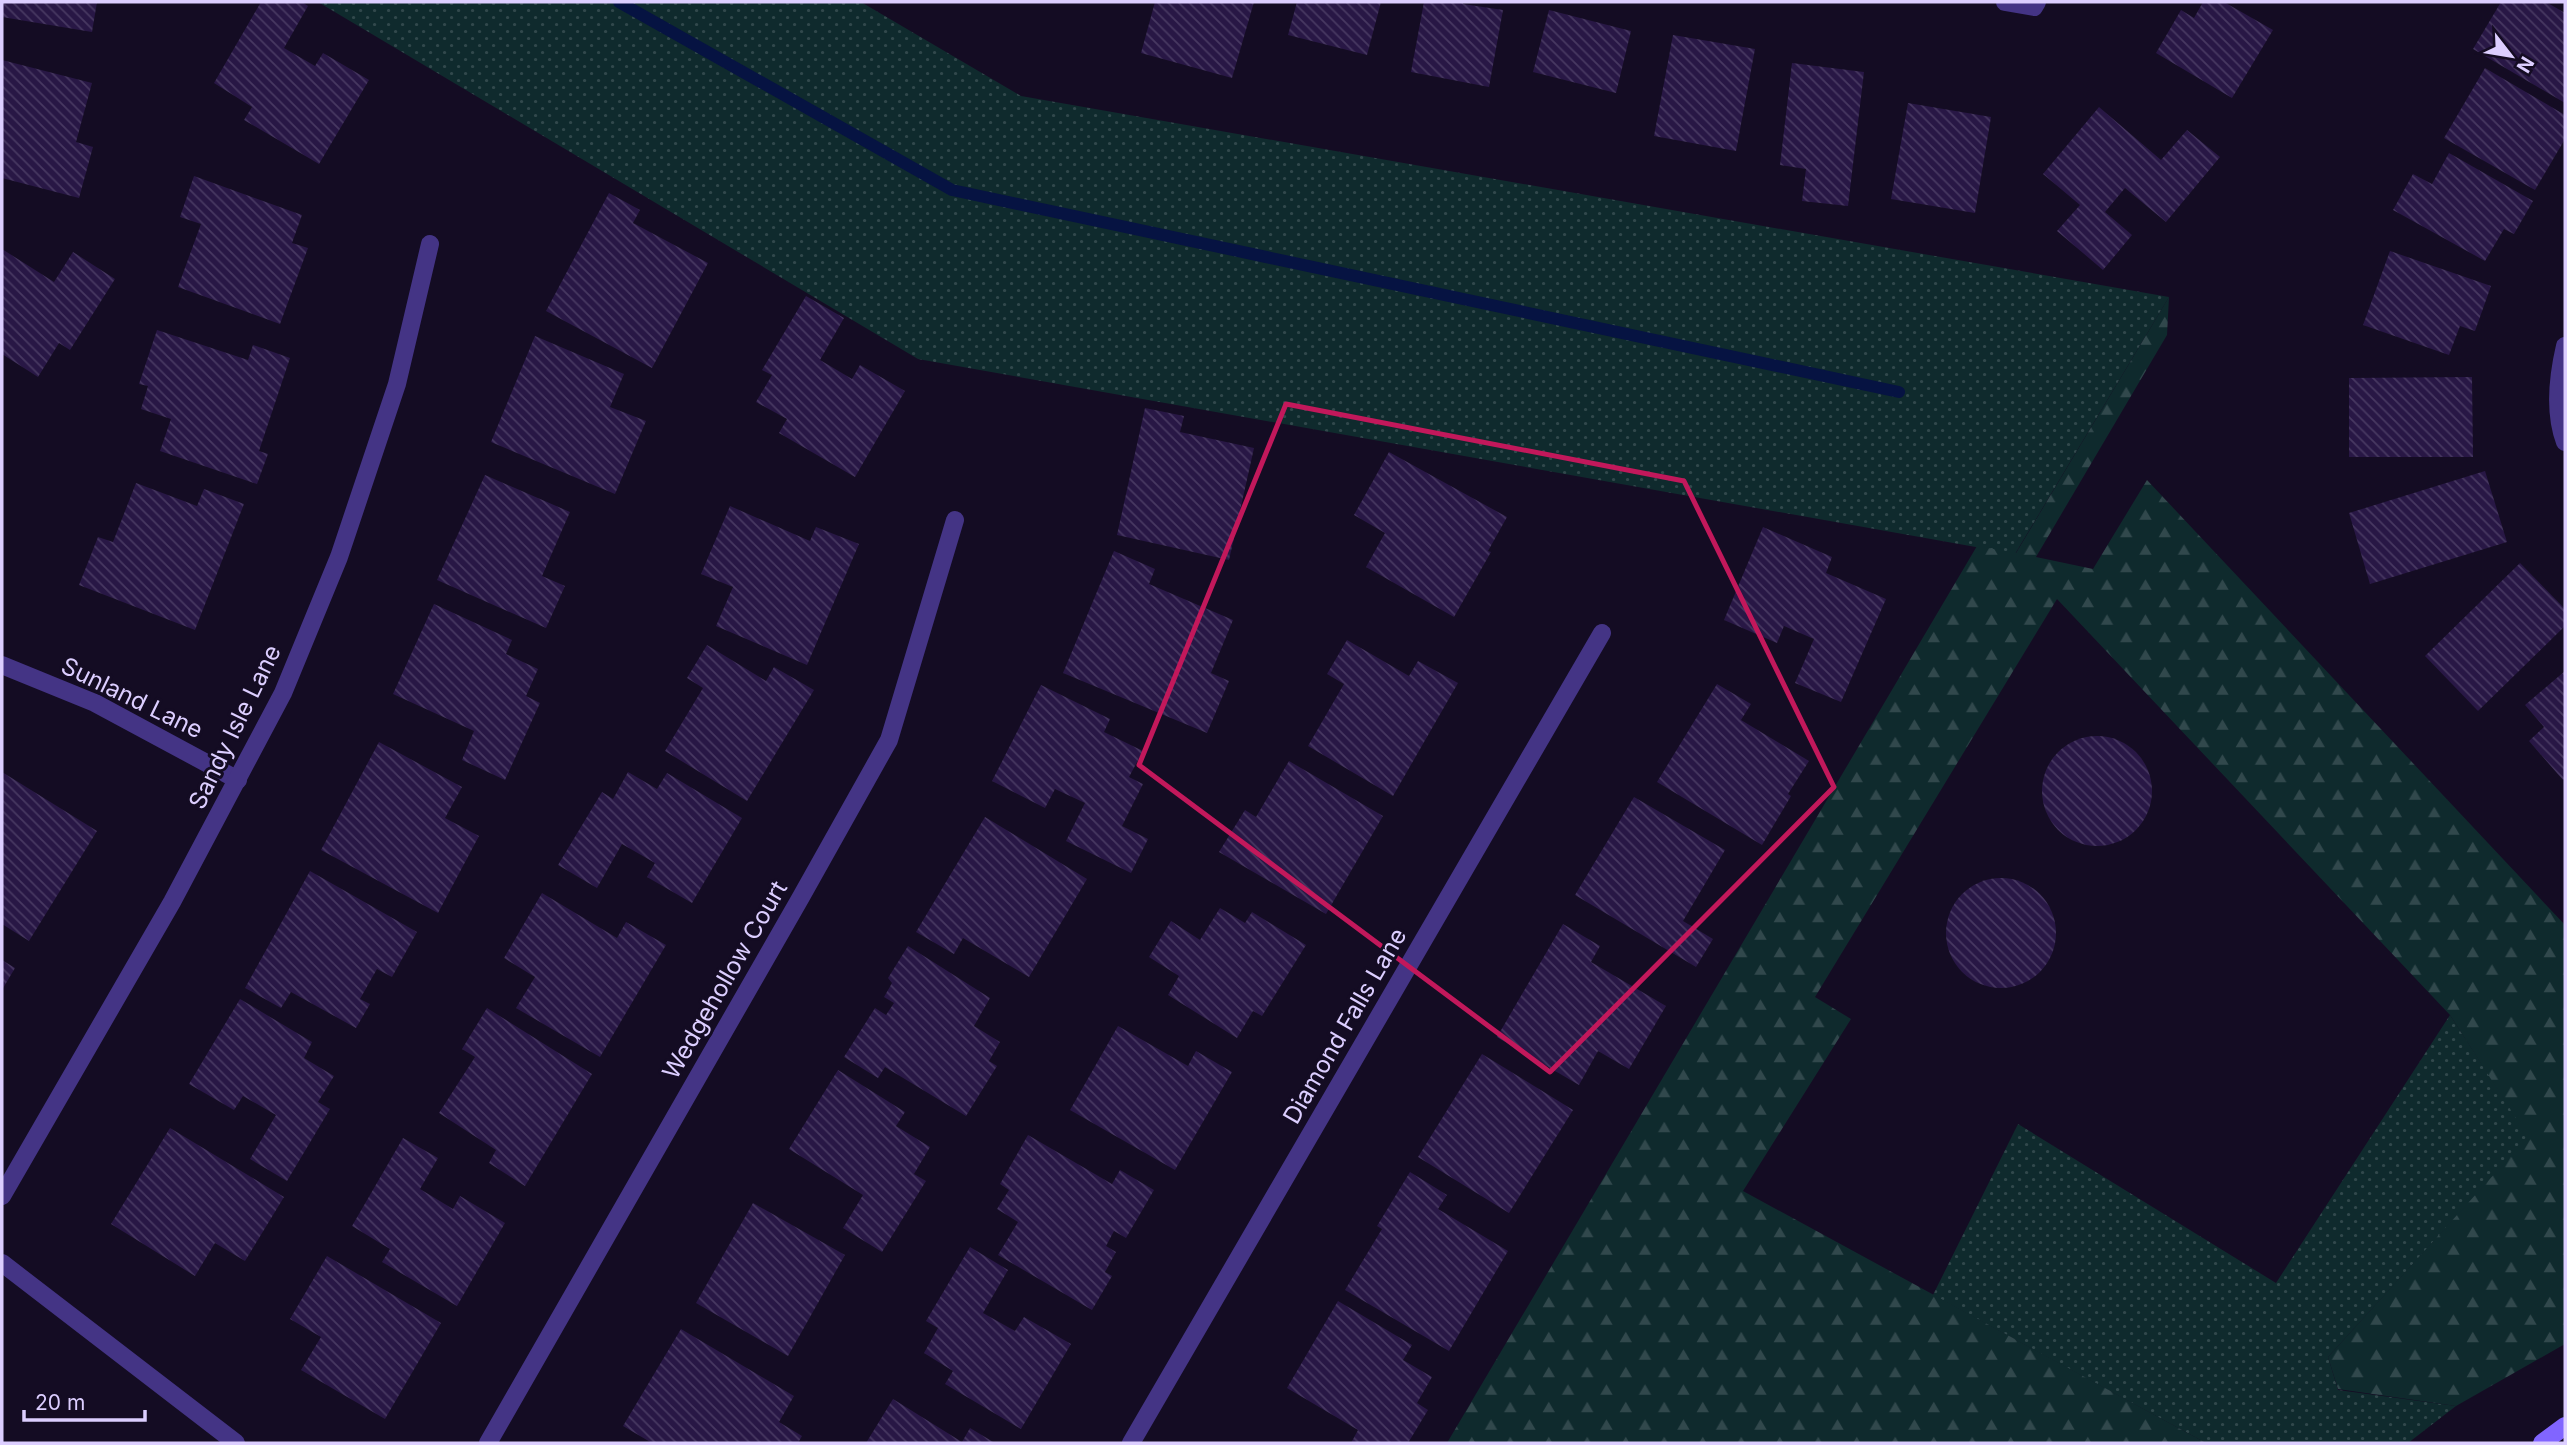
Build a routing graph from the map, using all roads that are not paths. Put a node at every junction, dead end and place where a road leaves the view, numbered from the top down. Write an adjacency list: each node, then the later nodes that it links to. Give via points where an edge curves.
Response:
1 (2005, 2): 2 (street)
2 (2035, 4)
3 (430, 244): 9 (street, Sandy Isle Lane, via 397,384 339,557 283,692)
4 (2565, 346): 5 (street, via 2558,374 2560,430)
5 (2565, 442)
6 (955, 520): 14 (street, Wedgehollow Court, via 889,740)
7 (1602, 633): 15 (street, Diamond Falls Lane)
8 (2, 665): 9 (street, Sunland Lane, via 96,703)
9 (238, 780): 10 (street, Sandy Isle Lane)
10 (2, 1196)
11 (2, 1263): 13 (street)
12 (2565, 1426): 16 (main road)
13 (236, 1443)
14 (488, 1443)
15 (1131, 1443)
16 (2542, 1443)

